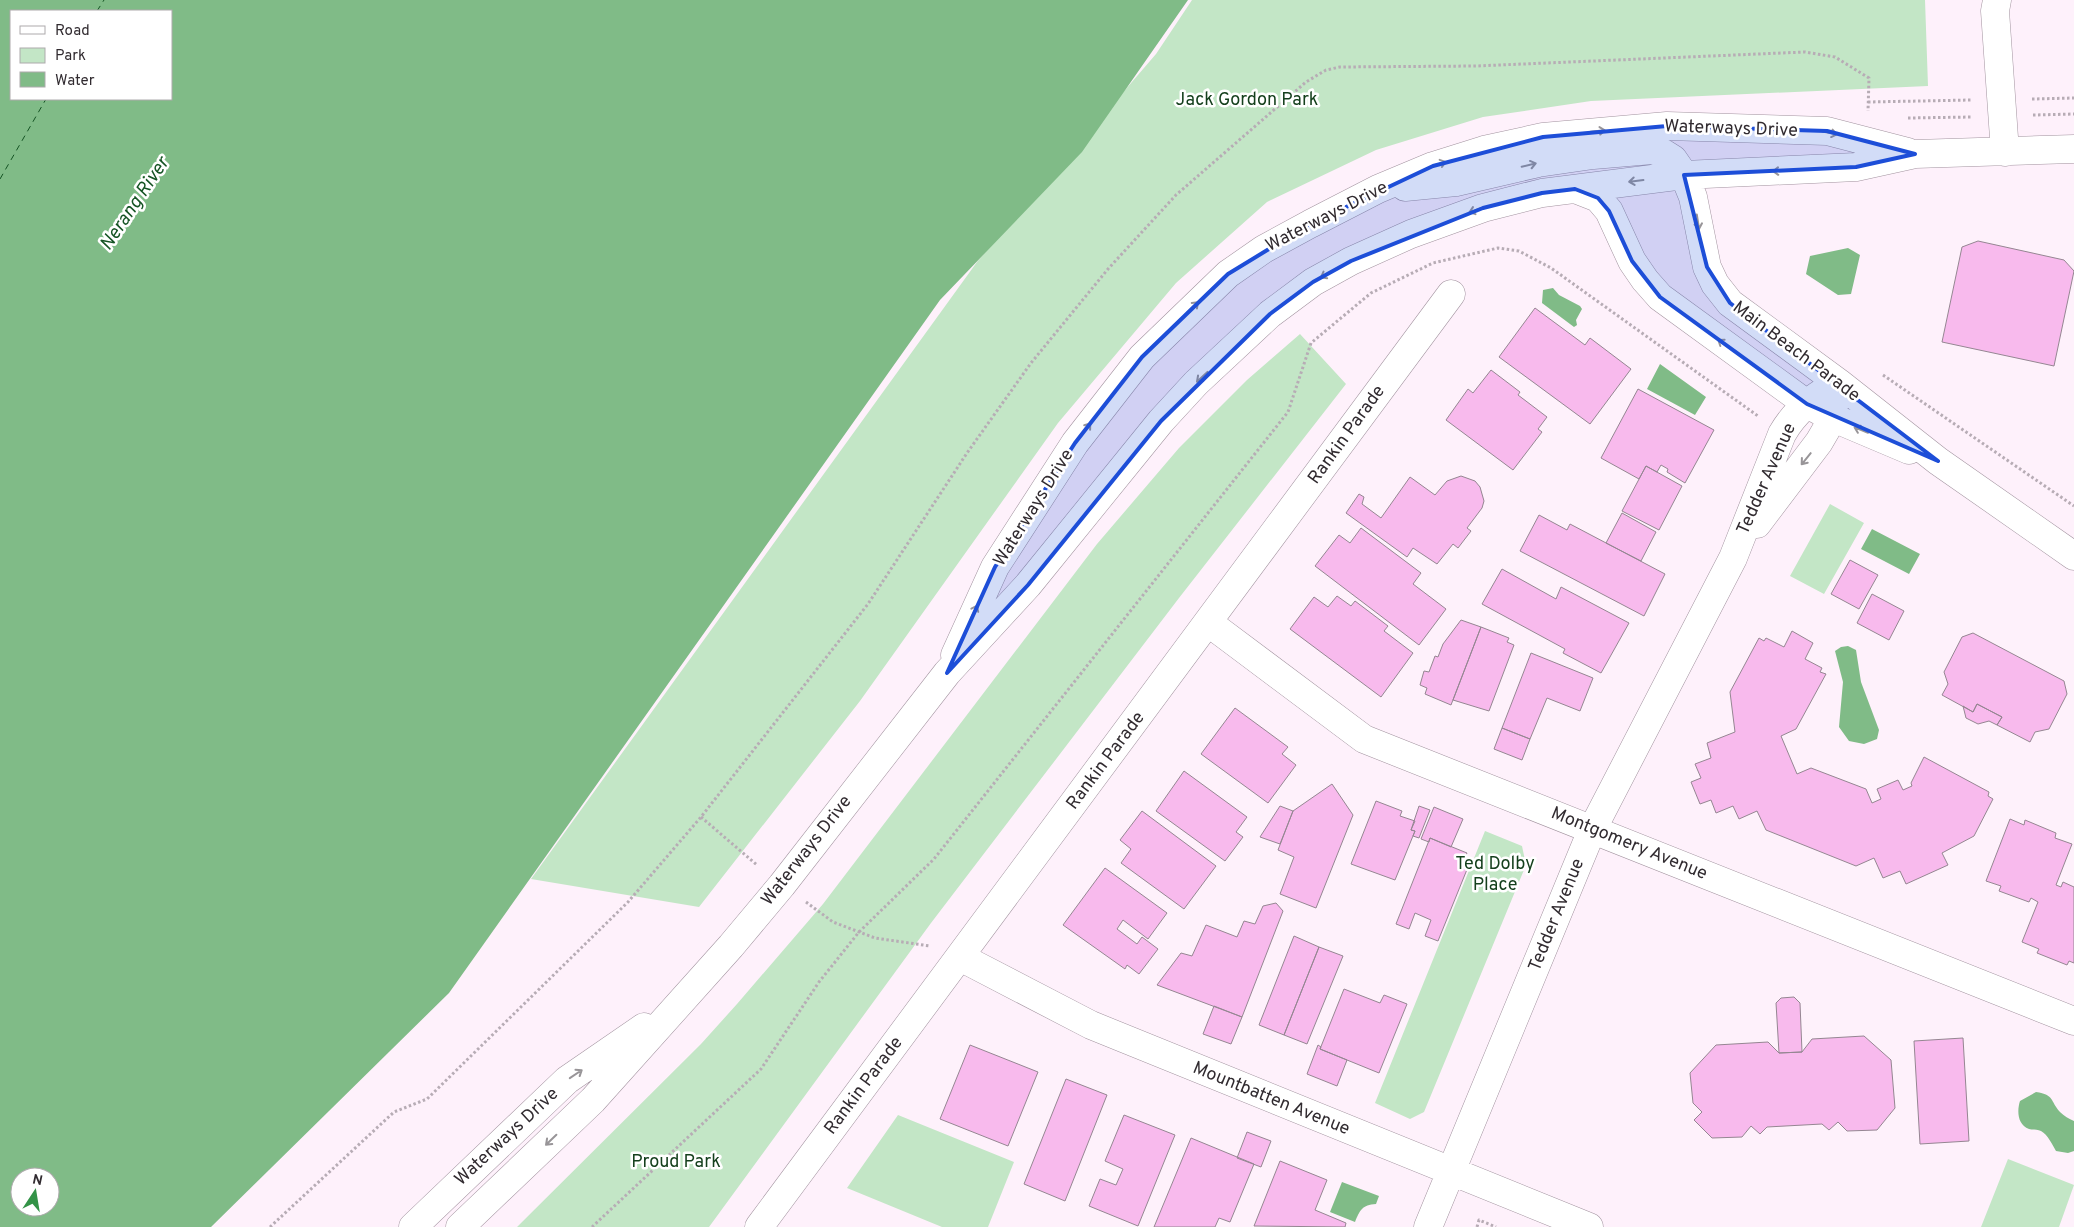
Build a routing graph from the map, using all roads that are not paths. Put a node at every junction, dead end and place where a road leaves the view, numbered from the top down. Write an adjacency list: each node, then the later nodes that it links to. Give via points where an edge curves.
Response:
1 (1997, 0): 3 (street, via 1995,10)
2 (2074, 149): 3 (street, Waterways Drive)
3 (2005, 152): 4 (street, Waterways Drive)
4 (1915, 154): 5 (street, Waterways Drive, one-way to 5, via 1856,167); 7 (street, Waterways Drive, one-way to 4, via 1433,166 1526,141 1649,127 1827,131)
5 (1684, 175): 6 (street, Waterways Drive, one-way to 6); 7 (street, Main Beach Parade, one-way to 5, via 1456,182 1538,163 1652,150 1673,159); 9 (street, Main Beach Parade, one-way to 9, via 1693,197 1701,246 1715,284 1730,303)
6 (1574, 188): 10 (street, Main Beach Parade, one-way to 6, via 1660,298 1632,261 1609,211 1598,198); 16 (street, Waterways Drive, one-way to 16, via 1483,208 1412,234 1313,282 1270,314 1196,383 1028,586)
7 (1378, 189): 16 (street, Waterways Drive, one-way to 7, via 996,567 1075,443 1142,357 1236,269 1264,248)
8 (1451, 294): 15 (street, Rankin Parade)
9 (1839, 383): 10 (street, Tedder Avenue); 11 (street, Tedder Avenue); 12 (street, Main Beach Parade)
10 (1807, 404): 11 (street, Main Beach Parade); 14 (street, Tedder Avenue, via 1782,434)
11 (1831, 418): 12 (street, Main Beach Parade, one-way to 11); 14 (street, Tedder Avenue, one-way to 14, via 1819,442)
12 (1938, 462): 13 (street, Main Beach Parade)
13 (2074, 556)
14 (1733, 558): 17 (street, Tedder Avenue)
15 (1209, 623): 17 (street, Montgomery Avenue, via 1364,739); 18 (street, Rankin Parade)
16 (947, 673): 19 (street, Waterways Drive, via 782,885)
17 (1592, 830): 20 (street, Montgomery Avenue); 21 (street, Tedder Avenue)
18 (960, 957): 21 (street, Mountbatten Avenue, via 1090,1025); 24 (street, Rankin Parade)
19 (681, 1003): 22 (street, Waterways Drive, one-way to 19, via 567,1080); 23 (street, Waterways Drive, one-way to 23, via 593,1100)
20 (2074, 1021)
21 (1452, 1173): 25 (street, Tedder Avenue); 26 (street, Mountbatten Avenue)
22 (413, 1227)
23 (460, 1227)
24 (759, 1227)
25 (1428, 1227)
26 (1589, 1227)

